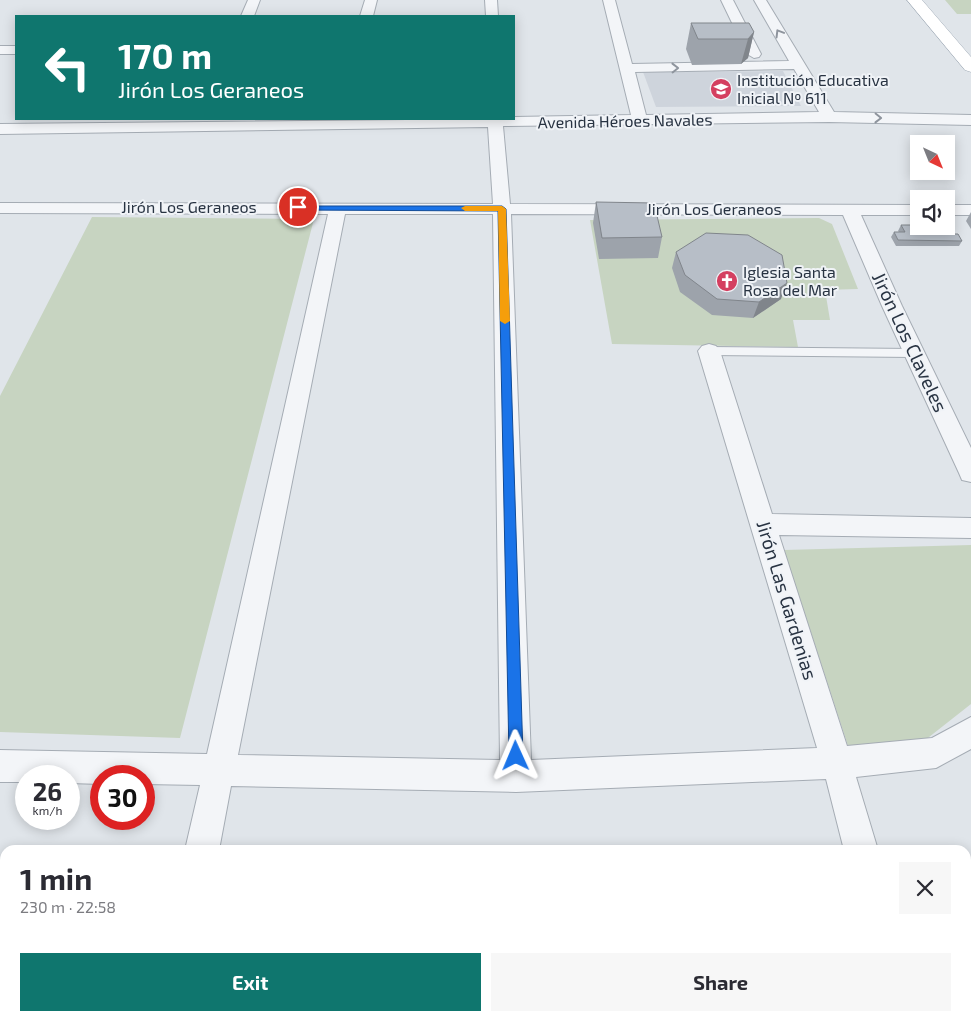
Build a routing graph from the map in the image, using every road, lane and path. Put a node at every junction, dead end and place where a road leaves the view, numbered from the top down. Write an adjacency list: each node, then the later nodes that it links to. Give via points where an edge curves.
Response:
1 (254, 0): 8 (street)
2 (371, 0): 9 (street)
3 (491, 0): 10 (street)
4 (609, 0): 16 (street)
5 (727, 0): 14 (street)
6 (760, 0): 13 (street, one-way to 6)
7 (914, 0): 15 (main road)
8 (248, 15)
9 (367, 15)
10 (492, 15)
11 (0, 50): 12 (street)
12 (15, 50)
13 (798, 65): 14 (street); 18 (street)
14 (760, 66): 16 (street, one-way to 14)
15 (971, 67)
16 (626, 68): 21 (street)
17 (968, 108): 18 (street, Avenida Héroes Navales, via 861,106)
18 (829, 117): 19 (street, Avenida Héroes Navales, one-way to 19); 21 (street, Avenida Héroes Navales)
19 (971, 120)
20 (495, 121): 21 (street, Avenida Héroes Navales); 22 (street, Avenida Héroes Navales); 27 (street)
21 (640, 121)
22 (344, 122): 23 (street, Avenida Héroes Navales)
23 (206, 123): 24 (street, Avenida Héroes Navales)
24 (0, 129)
25 (338, 207): 26 (street, Jirón Los Geraneos); 27 (street, Jirón Los Geraneos); 40 (street)
26 (0, 208)
27 (502, 209): 28 (street, Jirón Los Geraneos); 41 (street)
28 (850, 210): 29 (street, Jirón Los Geraneos); 33 (street, Jirón Los Claveles)
29 (910, 210)
30 (955, 210): 31 (street)
31 (971, 210)
32 (710, 351): 33 (lane); 35 (street, Jirón Las Gardenias)
33 (913, 353): 34 (street, Jirón Los Claveles)
34 (971, 474)
35 (763, 524): 36 (street); 38 (street, Jirón Las Gardenias)
36 (971, 528)
37 (971, 732): 38 (street, via 936,753)
38 (837, 763): 41 (street); 43 (street, Jirón Las Gardenias)
39 (0, 766): 40 (street)
40 (218, 772): 41 (street); 42 (street)
41 (516, 776)
42 (203, 845)
43 (860, 845)

